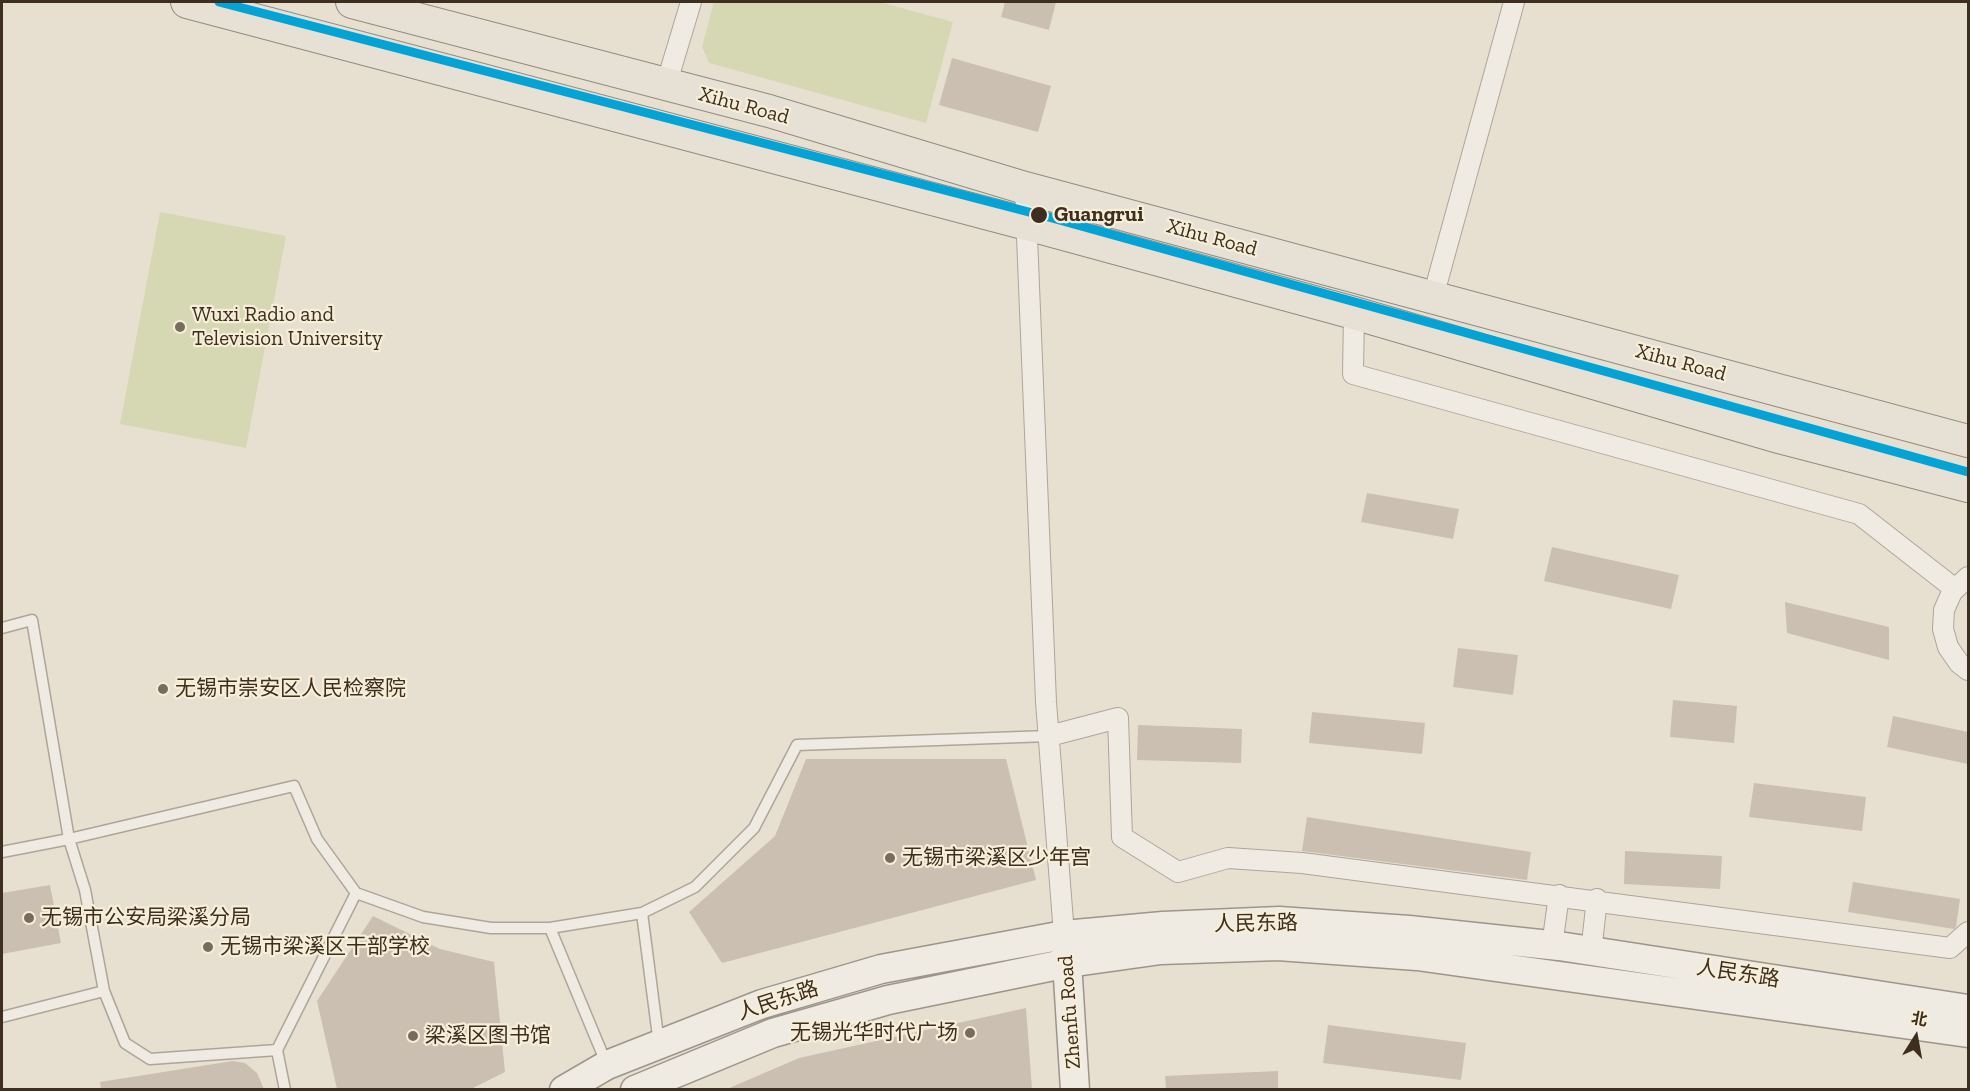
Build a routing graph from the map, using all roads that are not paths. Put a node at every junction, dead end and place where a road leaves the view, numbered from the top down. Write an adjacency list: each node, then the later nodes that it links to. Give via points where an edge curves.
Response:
1 (187, 2): 7 (main road, Xihu Road)
2 (352, 2): 5 (main road, Xihu Road)
3 (691, 2): 5 (street)
4 (1514, 2): 8 (street)
5 (666, 85): 6 (main road, Xihu Road, via 769,111)
6 (1025, 188): 7 (street); 8 (main road, Xihu Road)
7 (1028, 224): 9 (main road, Xihu Road); 15 (street)
8 (1433, 297): 10 (main road, Xihu Road)
9 (1354, 313): 11 (main road, Xihu Road, via 1775,436); 12 (street, via 1353,374 1859,514)
10 (1968, 441)
11 (1968, 486)
12 (1962, 583): 14 (street, via 1944,610 1943,629 1948,647)
13 (2, 628): 16 (lane, via 32,620)
14 (1968, 670)
15 (1049, 736): 19 (street, via 1118,718 1122,837 1178,872 1228,858 1302,863); 21 (lane, via 797,746 754,828 695,887); 24 (street)
16 (69, 838): 17 (lane); 18 (lane, via 294,786 317,839); 28 (lane, via 85,890)
17 (2, 852)
18 (356, 893): 22 (lane, via 423,917 491,928); 33 (lane)
19 (1559, 895): 20 (street); 25 (street)
20 (1597, 900): 23 (street, via 1950,948); 26 (street)
21 (642, 913): 22 (lane); 32 (lane)
22 (550, 928): 34 (lane)
23 (1968, 932)
24 (1064, 935): 25 (main road, 人民东路, via 1279,921); 27 (main road, Zhenfu Road); 32 (main road, 人民东路, via 881,969 762,1004)
25 (1552, 946): 26 (main road, 人民东路)
26 (1591, 952): 29 (main road, 人民东路)
27 (1068, 963): 31 (main road, 人民东路, via 1161,950 1278,946 1417,956); 37 (main road, 人民东路, via 888,1000 794,1027); 38 (main road, Zhenfu Road)
28 (104, 991): 30 (lane); 33 (lane, via 124,1043 150,1059)
29 (1968, 1009)
30 (2, 1017)
31 (1968, 1033)
32 (658, 1044): 34 (main road, 人民东路)
33 (277, 1050): 35 (lane)
34 (607, 1065): 36 (main road, 人民东路)
35 (285, 1089)
36 (564, 1089)
37 (635, 1089)
38 (1076, 1089)

